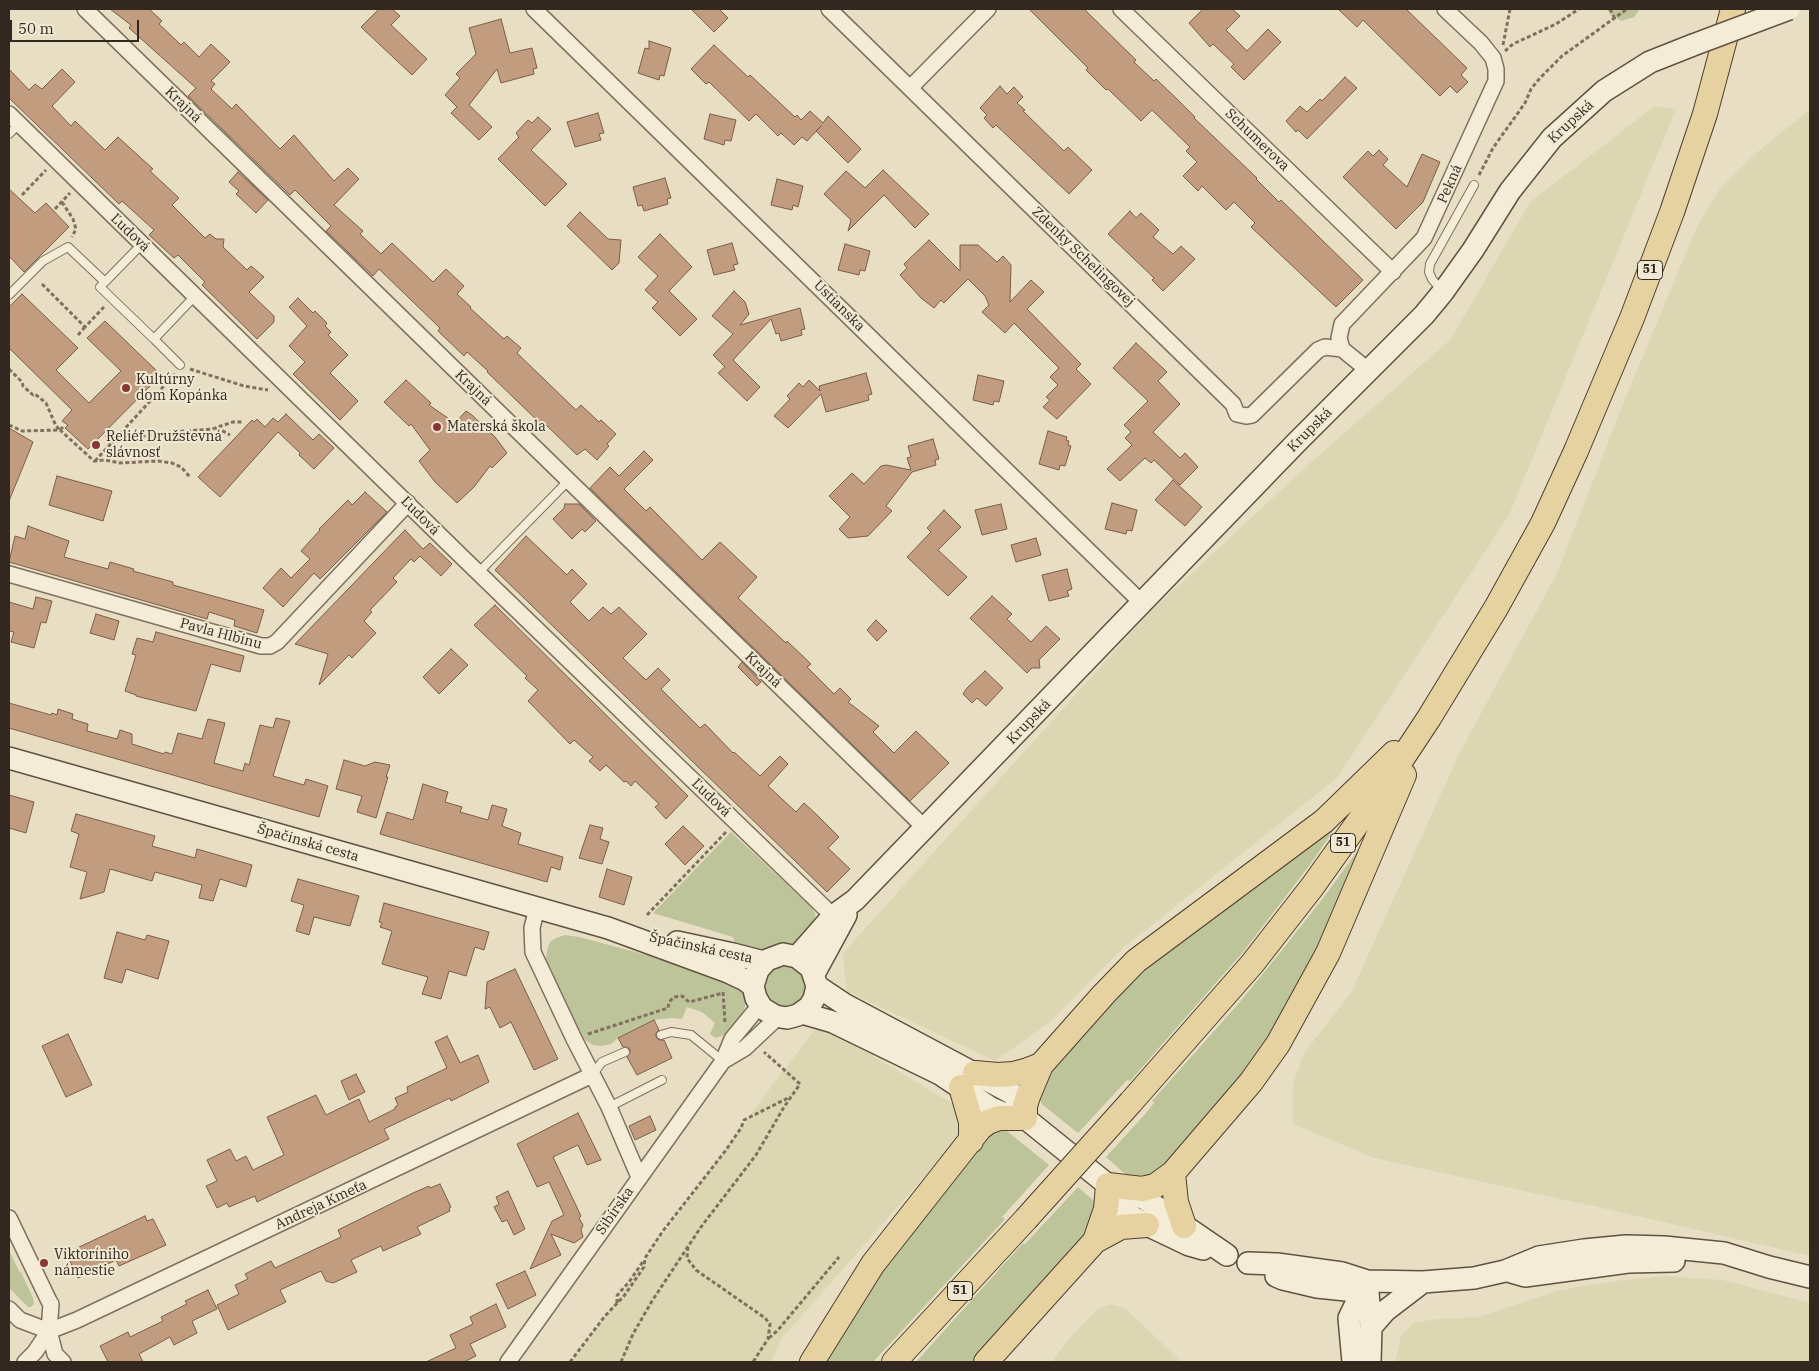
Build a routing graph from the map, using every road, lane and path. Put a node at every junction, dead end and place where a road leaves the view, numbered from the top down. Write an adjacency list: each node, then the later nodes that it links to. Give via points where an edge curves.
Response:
1 (85, 9): 47 (street, Krajná)
2 (534, 9): 51 (street, Ustianska)
3 (829, 9): 15 (street, Zdenky Schelingovej)
4 (988, 9): 15 (street)
5 (1121, 9): 23 (street, Schumerova)
6 (1445, 9): 14 (street)
7 (1510, 9): 14 (path)
8 (1579, 9): 14 (path, via 1513,44)
9 (1610, 9): 13 (path)
10 (1627, 9): 13 (path)
11 (1733, 9): 52 (main road, 51, via 1705,114 1672,212 1576,451 1534,540)
12 (1790, 9): 26 (street, Krupská, bridge, via 1650,62 1612,86 1552,138 1510,191)
13 (1615, 19): 18 (path, via 1562,56 1531,88)
14 (1496, 58): 23 (street, Pekná, via 1496,81 1433,222 1424,238)
15 (910, 88): 33 (street, Zdenky Schelingovej, via 1233,404 1237,414 1252,415 1318,350 1325,347)
16 (12, 124): 17 (street, Ľudová)
17 (56, 160): 19 (path); 21 (street, Ľudová)
18 (1474, 185): 26 (lane, via 1430,264 1432,279)
19 (22, 195)
20 (62, 202): 22 (path, via 76,229)
21 (142, 244): 24 (lane); 28 (street, Ľudová)
22 (68, 247): 24 (lane); 27 (lane, via 43,261)
23 (1393, 272): 33 (street, Pekná, via 1342,324)
24 (105, 282): 29 (lane, via 100,287)
25 (42, 284): 30 (path)
26 (1443, 292): 36 (street, Krupská)
27 (9, 295)
28 (195, 296): 32 (lane); 48 (street, Ľudová)
29 (112, 299): 30 (path); 32 (lane)
30 (85, 327): 31 (path)
31 (78, 335)
32 (154, 339): 34 (lane)
33 (1342, 349): 36 (street)
34 (181, 366): 37 (path, via 250,388); 44 (path)
35 (9, 369): 40 (path, via 23,386 46,403 56,426)
36 (1369, 371): 51 (street, Krupská)
37 (272, 391)
38 (242, 422): 41 (path)
39 (9, 425): 40 (path, via 22,431)
40 (61, 429): 45 (path)
41 (212, 429): 43 (path); 44 (path)
42 (106, 435): 44 (path)
43 (230, 435)
44 (113, 442): 45 (path)
45 (94, 462): 46 (path, via 172,463)
46 (190, 476)
47 (568, 481): 49 (lane); 55 (street, Krajná)
48 (408, 503): 49 (street, Ľudová); 50 (street, Pavla Hlbinu, via 270,646)
49 (478, 573): 59 (street, Ľudová)
50 (9, 574)
51 (1143, 604): 55 (street, Krupská)
52 (1429, 718): 75 (main road, via 1324,821 1136,961); 83 (main road, via 1328,953 1299,1008 1251,1082); 110 (main road, 51, bridge, via 1340,848 1252,964 1132,1102)
53 (9, 758): 57 (street, Špačinská cesta)
54 (729, 829): 58 (path)
55 (926, 829): 56 (street, Krupská)
56 (855, 900): 59 (street, Krupská); 63 (street, Krupská, via 836,932)
57 (537, 908): 60 (street, Špačinská cesta); 76 (street, via 532,928 533,952)
58 (648, 915)
59 (833, 916): 61 (street, Krupská)
60 (608, 928): 62 (street, Špačinská cesta); 66 (street, Špačinská cesta, via 728,972 745,980)
61 (797, 957): 62 (street, via 780,955); 63 (street, via 807,963)
62 (764, 962): 66 (street, via 756,973)
63 (815, 980): 67 (street, via 812,1003); 78 (street, via 844,1004)
64 (725, 985): 65 (path)
65 (723, 993): 69 (path); 70 (path, via 689,1002 682,996 674,996 668,1008)
66 (756, 996): 68 (street, via 768,1013); 74 (street, Sibírska)
67 (802, 1013): 68 (street); 78 (street, via 833,1022 940,1074)
68 (778, 1017): 72 (street, Sibírska)
69 (725, 1025)
70 (584, 1035)
71 (661, 1035): 74 (lane, via 672,1032 692,1035)
72 (752, 1042): 74 (street, Sibírska); 79 (path, via 800,1084)
73 (625, 1052): 76 (lane, via 602,1062)
74 (723, 1061): 84 (street, Sibírska)
75 (1041, 1065): 78 (main road, via 1013,1074); 81 (main road, via 1026,1101)
76 (592, 1075): 80 (street); 101 (street, Andreja Kmeťa)
77 (662, 1080): 80 (lane)
78 (968, 1080): 81 (street, via 1013,1094); 82 (main road)
79 (791, 1096): 90 (path, via 756,1156); 106 (path, via 744,1120 726,1150 619,1293 618,1302)
80 (609, 1108): 84 (street)
81 (1025, 1118): 82 (main road, via 999,1118 988,1122); 85 (street)
82 (971, 1140): 109 (main road, via 873,1264)
83 (1173, 1173): 85 (main road, via 1149,1188); 88 (main road, via 1176,1202)
84 (639, 1177): 105 (street, Sibírska)
85 (1108, 1185): 87 (street, via 1113,1202); 88 (street, via 1145,1199); 89 (main road, via 1106,1210)
86 (9, 1218): 101 (street, via 51,1304)
87 (1147, 1225): 89 (main road, via 1121,1228); 91 (street, via 1189,1245)
88 (1184, 1226): 91 (street)
89 (1095, 1241): 111 (main road)
90 (688, 1246): 102 (path, via 687,1258 696,1270 765,1318 770,1324); 107 (path, via 633,1334)
91 (1226, 1255): 93 (street)
92 (839, 1257): 102 (path)
93 (1248, 1263): 95 (street, via 1342,1273); 97 (street, via 1283,1279)
94 (1810, 1277): 96 (street, via 1724,1253 1626,1246 1539,1257 1506,1271 1474,1278)
95 (1367, 1281): 96 (street); 97 (street, via 1355,1289); 99 (street); 100 (street)
96 (1423, 1282): 100 (street)
97 (1318, 1287): 99 (street)
98 (9, 1309): 101 (street, via 20,1320)
99 (1349, 1318): 112 (street)
100 (1371, 1326): 113 (street)
101 (48, 1331): 103 (street); 104 (street, via 55,1354)
102 (768, 1338): 108 (path)
103 (25, 1362)
104 (63, 1362)
105 (508, 1362)
106 (570, 1362)
107 (621, 1362)
108 (753, 1362)
109 (812, 1362)
110 (894, 1362)
111 (986, 1362)
112 (1354, 1362)
113 (1370, 1362)

